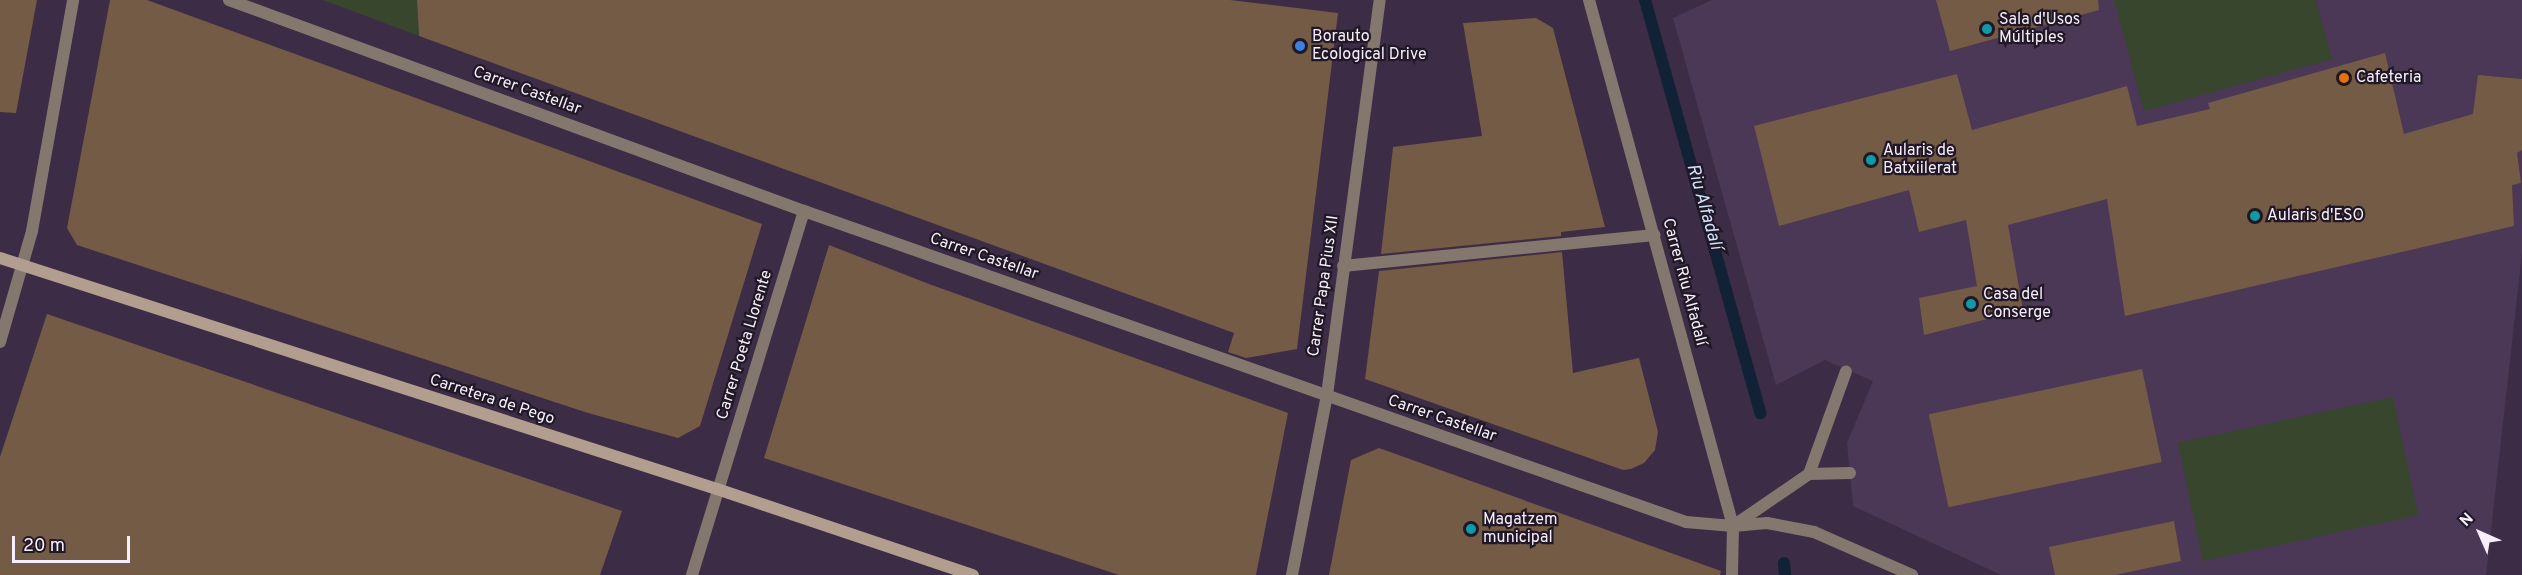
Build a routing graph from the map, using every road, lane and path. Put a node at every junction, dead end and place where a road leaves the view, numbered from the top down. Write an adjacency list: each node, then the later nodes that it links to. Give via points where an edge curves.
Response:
1 (74, 0): 8 (street)
2 (229, 0): 5 (street, Carrer Castellar)
3 (1380, 0): 9 (street, Carrer Papa Pius XII)
4 (1589, 0): 6 (street, Carrer Riu Alfadalí)
5 (804, 211): 12 (street, Carrer Castellar); 15 (street, Carrer Poeta Llorente)
6 (1654, 235): 9 (street); 16 (street, Carrer Riu Alfadalí)
7 (0, 258): 8 (main road, Carretera de Pego)
8 (24, 266): 10 (street); 15 (main road, Carretera de Pego)
9 (1343, 266): 12 (street, Carrer Papa Pius XII)
10 (0, 342)
11 (1846, 371): 14 (street)
12 (1327, 395): 16 (street, Carrer Castellar, via 1686,522); 19 (street, Carrer Papa Pius XII)
13 (1850, 473): 14 (street)
14 (1809, 474): 16 (street)
15 (717, 489): 17 (street, Carrer Poeta Llorente); 18 (main road, Carretera de Pego)
16 (1733, 526): 20 (street, Carrer Riu Alfadalí); 21 (street, Carrer Castellar, via 1767,523 1814,532)
17 (692, 575)
18 (973, 575)
19 (1292, 575)
20 (1732, 575)
21 (1912, 575)

